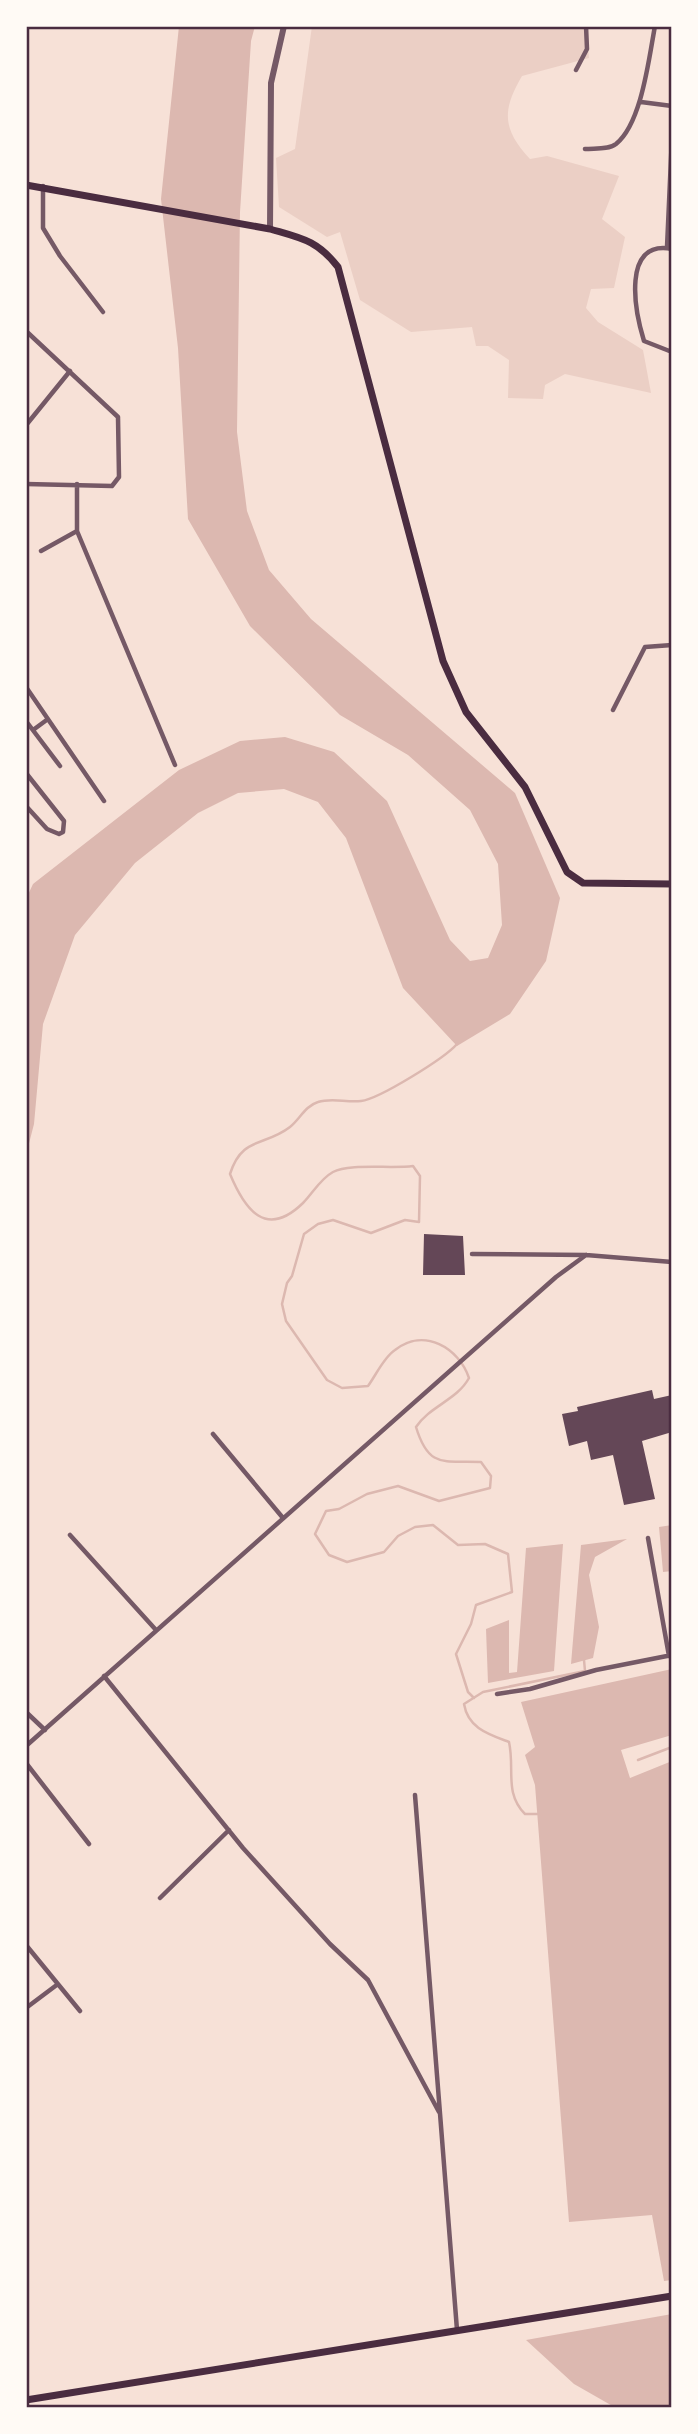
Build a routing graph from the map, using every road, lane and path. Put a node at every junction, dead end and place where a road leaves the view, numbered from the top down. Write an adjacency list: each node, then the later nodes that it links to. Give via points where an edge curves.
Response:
1 (285, 26): 11 (street, via 271,83)
2 (586, 26): 4 (street, via 587,49)
3 (655, 26): 5 (street)
4 (576, 71)
5 (641, 102): 6 (street); 8 (street, via 617,143)
6 (672, 106)
7 (672, 136): 12 (street)
8 (584, 149)
9 (26, 185): 10 (main road)
10 (43, 186): 11 (main road); 13 (street, via 43,228)
11 (270, 229): 33 (main road, via 309,240 324,249 338,267 443,661 466,712 525,787 567,873 583,883)
12 (669, 248): 15 (street, via 646,251 638,260 636,274 644,341)
13 (103, 312)
14 (26, 331): 16 (street)
15 (672, 352)
16 (70, 371): 17 (street); 19 (street, via 118,417 117,483)
17 (27, 424)
18 (26, 484): 19 (street)
19 (77, 484): 20 (street)
20 (77, 531): 21 (street); 28 (street)
21 (41, 551)
22 (672, 645): 24 (street, via 645,647)
23 (26, 687): 25 (street)
24 (613, 710)
25 (48, 719): 27 (street); 31 (street)
26 (26, 721): 27 (street)
27 (33, 730): 29 (street)
28 (175, 765)
29 (60, 766)
30 (26, 773): 32 (street, via 64,821 63,831 47,829)
31 (104, 801)
32 (26, 806)
33 (672, 884)
34 (472, 1254): 35 (street)
35 (586, 1255): 36 (street); 38 (street)
36 (672, 1262)
37 (213, 1434): 38 (street)
38 (283, 1518): 41 (street)
39 (70, 1535): 41 (street)
40 (648, 1538): 42 (street)
41 (156, 1630): 43 (street)
42 (670, 1656): 44 (street)
43 (104, 1676): 46 (street); 50 (street)
44 (497, 1694)
45 (26, 1712): 46 (street)
46 (45, 1730): 47 (street)
47 (26, 1746)
48 (26, 1763): 51 (street)
49 (415, 1795): 57 (street)
50 (229, 1829): 52 (street); 57 (street, via 330,1944 368,1980)
51 (89, 1844)
52 (160, 1898)
53 (26, 1945): 54 (street)
54 (58, 1984): 55 (street); 56 (street)
55 (26, 2008)
56 (80, 2011)
57 (439, 2112): 59 (street)
58 (672, 2296): 59 (main road)
59 (457, 2330): 60 (main road)
60 (26, 2400)

